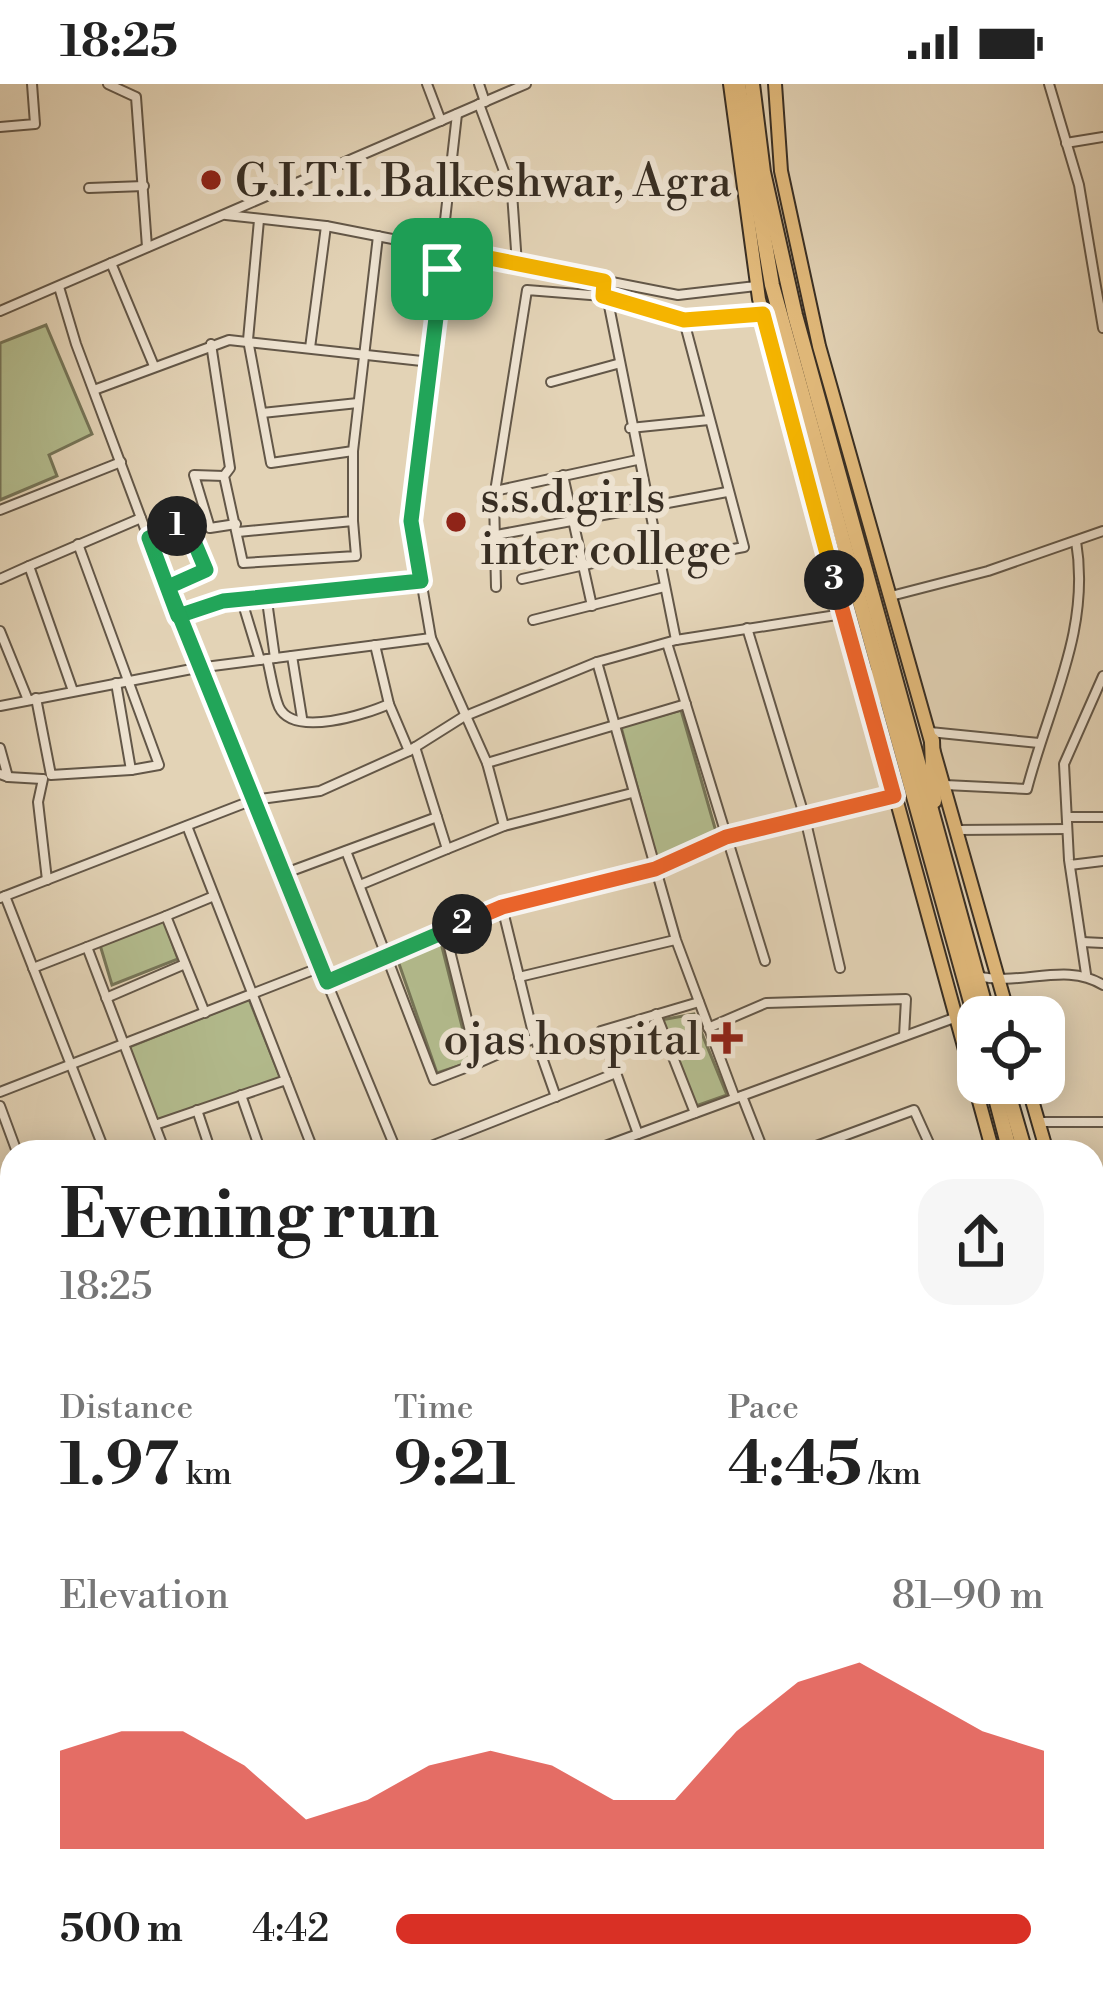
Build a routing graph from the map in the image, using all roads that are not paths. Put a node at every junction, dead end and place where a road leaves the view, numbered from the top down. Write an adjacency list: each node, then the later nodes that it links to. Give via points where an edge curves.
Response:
1 (32, 84): 13 (street, via 35,124)
2 (108, 84): 17 (street, via 136,97)
3 (427, 84): 12 (street)
4 (478, 84): 10 (street)
5 (526, 84): 10 (street)
6 (734, 84): 31 (main road); 47 (highway, via 772,285)
7 (752, 84): 126 (highway, via 789,292)
8 (776, 84): 81 (main road, via 781,171 820,346)
9 (1049, 84): 15 (street)
10 (482, 103): 11 (street); 19 (street)
11 (457, 114): 12 (street); 16 (street)
12 (441, 121): 20 (street)
13 (0, 127)
14 (1103, 136): 15 (street)
15 (1066, 143): 27 (street)
16 (451, 176): 19 (street); 25 (street)
17 (144, 186): 18 (street); 24 (street)
18 (89, 188)
19 (512, 193): 29 (street)
20 (223, 215): 21 (street); 24 (street)
21 (259, 220): 22 (street); 38 (street)
22 (326, 226): 23 (street); 40 (street)
23 (378, 236): 25 (street); 41 (street)
24 (147, 247): 28 (street)
25 (444, 249): 29 (street); 42 (street)
26 (1103, 260): 27 (street)
27 (1092, 262): 37 (street)
28 (111, 263): 32 (street); 44 (street)
29 (517, 263): 30 (street)
30 (604, 281): 31 (street, via 678,296); 33 (street)
31 (756, 286): 35 (main road)
32 (59, 287): 34 (street); 46 (street)
33 (603, 296): 36 (street); 43 (street); 58 (street, via 534,287 524,293)
34 (0, 311)
35 (763, 314): 36 (street); 55 (main road)
36 (684, 320): 50 (street)
37 (1103, 328)
38 (248, 340): 39 (street); 40 (street); 49 (street)
39 (212, 344): 44 (street); 57 (street, via 225,411)
40 (310, 347): 41 (street)
41 (363, 354): 42 (street); 48 (street)
42 (431, 362): 77 (street, via 411,521)
43 (617, 364): 45 (street); 51 (street)
44 (154, 366): 46 (street)
45 (551, 382)
46 (94, 390): 54 (street)
47 (804, 401): 55 (highway); 109 (highway)
48 (358, 403): 49 (street); 52 (street)
49 (262, 413): 52 (street, via 271,463)
50 (709, 420): 51 (street); 59 (street)
51 (630, 428): 53 (street)
52 (353, 451): 64 (street)
53 (637, 460): 56 (street); 60 (street)
54 (121, 462): 61 (street); 62 (street)
55 (804, 465): 85 (main road)
56 (562, 475): 58 (street); 63 (street)
57 (224, 476): 65 (street); 65 (street, via 194,475 210,528)
58 (495, 491): 67 (street)
59 (727, 492): 60 (street); 72 (street, via 742,550)
60 (646, 503): 63 (street); 71 (street)
61 (0, 510)
62 (141, 518): 68 (street); 70 (street)
63 (572, 519): 67 (street); 73 (street)
64 (353, 520): 65 (street); 65 (street, via 356,556 243,563)
65 (237, 528)
66 (1103, 531): 69 (street)
67 (491, 536): 79 (street)
68 (149, 538): 78 (street); 78 (street, via 187,525 206,568)
69 (1076, 541): 81 (street); 111 (street, via 1083,585 1075,636)
70 (78, 544): 74 (street); 99 (street)
71 (656, 549): 72 (street); 73 (street)
72 (658, 563): 80 (street)
73 (583, 564): 76 (street); 84 (street)
74 (29, 566): 75 (street); 101 (street)
75 (0, 579)
76 (522, 579)
77 (421, 581): 83 (street); 90 (street)
78 (168, 587): 86 (street)
79 (496, 587)
80 (664, 587): 84 (street); 91 (street)
81 (891, 596): 110 (main road)
82 (242, 601): 83 (street); 86 (street); 95 (street)
83 (267, 601): 95 (street)
84 (592, 606): 87 (street)
85 (843, 614): 88 (street); 93 (main road)
86 (178, 616): 97 (street)
87 (532, 620)
88 (747, 628): 91 (street); 125 (street)
89 (0, 631): 102 (street)
90 (431, 638): 92 (street); 106 (street)
91 (672, 642): 96 (street); 104 (street)
92 (375, 645): 94 (street); 103 (street)
93 (854, 653): 109 (highway); 120 (main road)
94 (292, 656): 95 (street); 107 (street)
95 (267, 659): 97 (street); 107 (street, via 280,709)
96 (597, 662): 106 (street); 108 (street)
97 (197, 668): 99 (street); 121 (street)
98 (1103, 676): 123 (street, via 1067,749)
99 (131, 680): 100 (street); 115 (street, via 159,765)
100 (116, 683): 101 (street); 115 (street)
101 (73, 691): 102 (street)
102 (32, 699): 105 (street); 117 (street)
103 (389, 704): 107 (street, via 348,722); 113 (street)
104 (686, 704): 108 (street); 131 (street)
105 (0, 706)
106 (463, 717): 113 (street); 114 (street)
107 (302, 718)
108 (614, 725): 114 (street); 119 (street)
109 (896, 733): 162 (highway)
110 (931, 736): 111 (street); 118 (main road); 126 (highway)
111 (1039, 743): 118 (street, via 1026,790)
112 (0, 748): 116 (street)
113 (412, 749): 121 (street, via 320,791); 122 (street)
114 (487, 763): 128 (street)
115 (131, 770): 117 (street)
116 (4, 776): 117 (street)
117 (47, 777): 138 (street, via 38,802)
118 (945, 785): 130 (main road)
119 (632, 793): 128 (street); 136 (street)
120 (894, 796): 125 (street); 169 (main road)
121 (253, 800): 127 (street); 137 (street)
122 (437, 817): 132 (street); 133 (street)
123 (1066, 817): 124 (street); 129 (street)
124 (1103, 817)
125 (805, 818): 131 (street); 154 (street)
126 (934, 823): 156 (highway)
127 (187, 826): 138 (street); 140 (street)
128 (504, 826): 132 (street)
129 (1067, 829): 130 (street); 135 (street)
130 (958, 830): 158 (main road)
131 (726, 837): 136 (street); 150 (street)
132 (447, 849): 139 (street)
133 (346, 851): 137 (street); 139 (street)
134 (1103, 861): 135 (street)
135 (1070, 865): 146 (street)
136 (655, 869): 142 (street); 145 (street)
137 (283, 874): 152 (street)
138 (47, 880): 141 (street)
139 (360, 885): 149 (street)
140 (214, 896): 143 (street); 161 (street)
141 (2, 897): 153 (street)
142 (502, 907): 144 (street); 157 (street)
143 (166, 916): 148 (street); 151 (street)
144 (445, 931): 149 (street); 174 (street)
145 (676, 940): 157 (street); 166 (street)
146 (1082, 942): 147 (street); 155 (street)
147 (1103, 943)
148 (87, 947): 153 (street); 165 (street)
149 (389, 955): 159 (street); 174 (street, via 432,1078)
150 (765, 961)
151 (185, 964): 165 (street); 167 (street)
152 (321, 967): 159 (street); 161 (street)
153 (33, 968): 175 (street)
154 (840, 968)
155 (1086, 974): 158 (street); 160 (street)
156 (977, 975): 158 (street); 163 (highway)
157 (519, 977): 172 (street)
158 (999, 981): 164 (main road)
159 (327, 982): 198 (street)
160 (1103, 985)
161 (251, 994): 167 (street); 177 (street)
162 (969, 996)
163 (982, 996)
164 (1003, 996)
165 (106, 998): 173 (street)
166 (699, 1002): 168 (street); 170 (street)
167 (205, 1012): 173 (street)
168 (656, 1014): 176 (street, via 601,1031); 187 (street)
169 (954, 1018): 171 (street); 204 (main road)
170 (709, 1028): 171 (street, via 761,1004 906,999); 181 (street)
171 (904, 1036): 181 (street)
172 (535, 1038): 174 (street); 180 (street)
173 (124, 1044): 175 (street); 190 (street)
174 (478, 1064)
175 (71, 1065): 178 (street); 193 (street)
176 (616, 1072): 180 (street); 191 (street)
177 (286, 1080): 179 (street); 197 (street)
178 (0, 1092)
179 (241, 1095): 186 (street); 196 (street)
180 (556, 1097): 199 (street)
181 (738, 1097): 187 (street); 201 (street)
182 (997, 1104): 205 (highway)
183 (1011, 1104): 206 (highway)
184 (1033, 1104): 188 (main road)
185 (0, 1106): 192 (street)
186 (196, 1111): 190 (street); 195 (street)
187 (695, 1113): 191 (street)
188 (1038, 1122): 189 (street); 207 (main road)
189 (1103, 1122)
190 (155, 1125): 194 (street)
191 (638, 1134): 200 (street)
192 (13, 1140)
193 (99, 1140)
194 (161, 1140)
195 (207, 1140)
196 (257, 1140)
197 (309, 1140)
198 (392, 1140)
199 (447, 1140)
200 (622, 1140)
201 (758, 1140)
202 (835, 1140): 203 (street, via 914,1110)
203 (928, 1140)
204 (990, 1140)
205 (1007, 1140)
206 (1022, 1140)
207 (1043, 1140)

